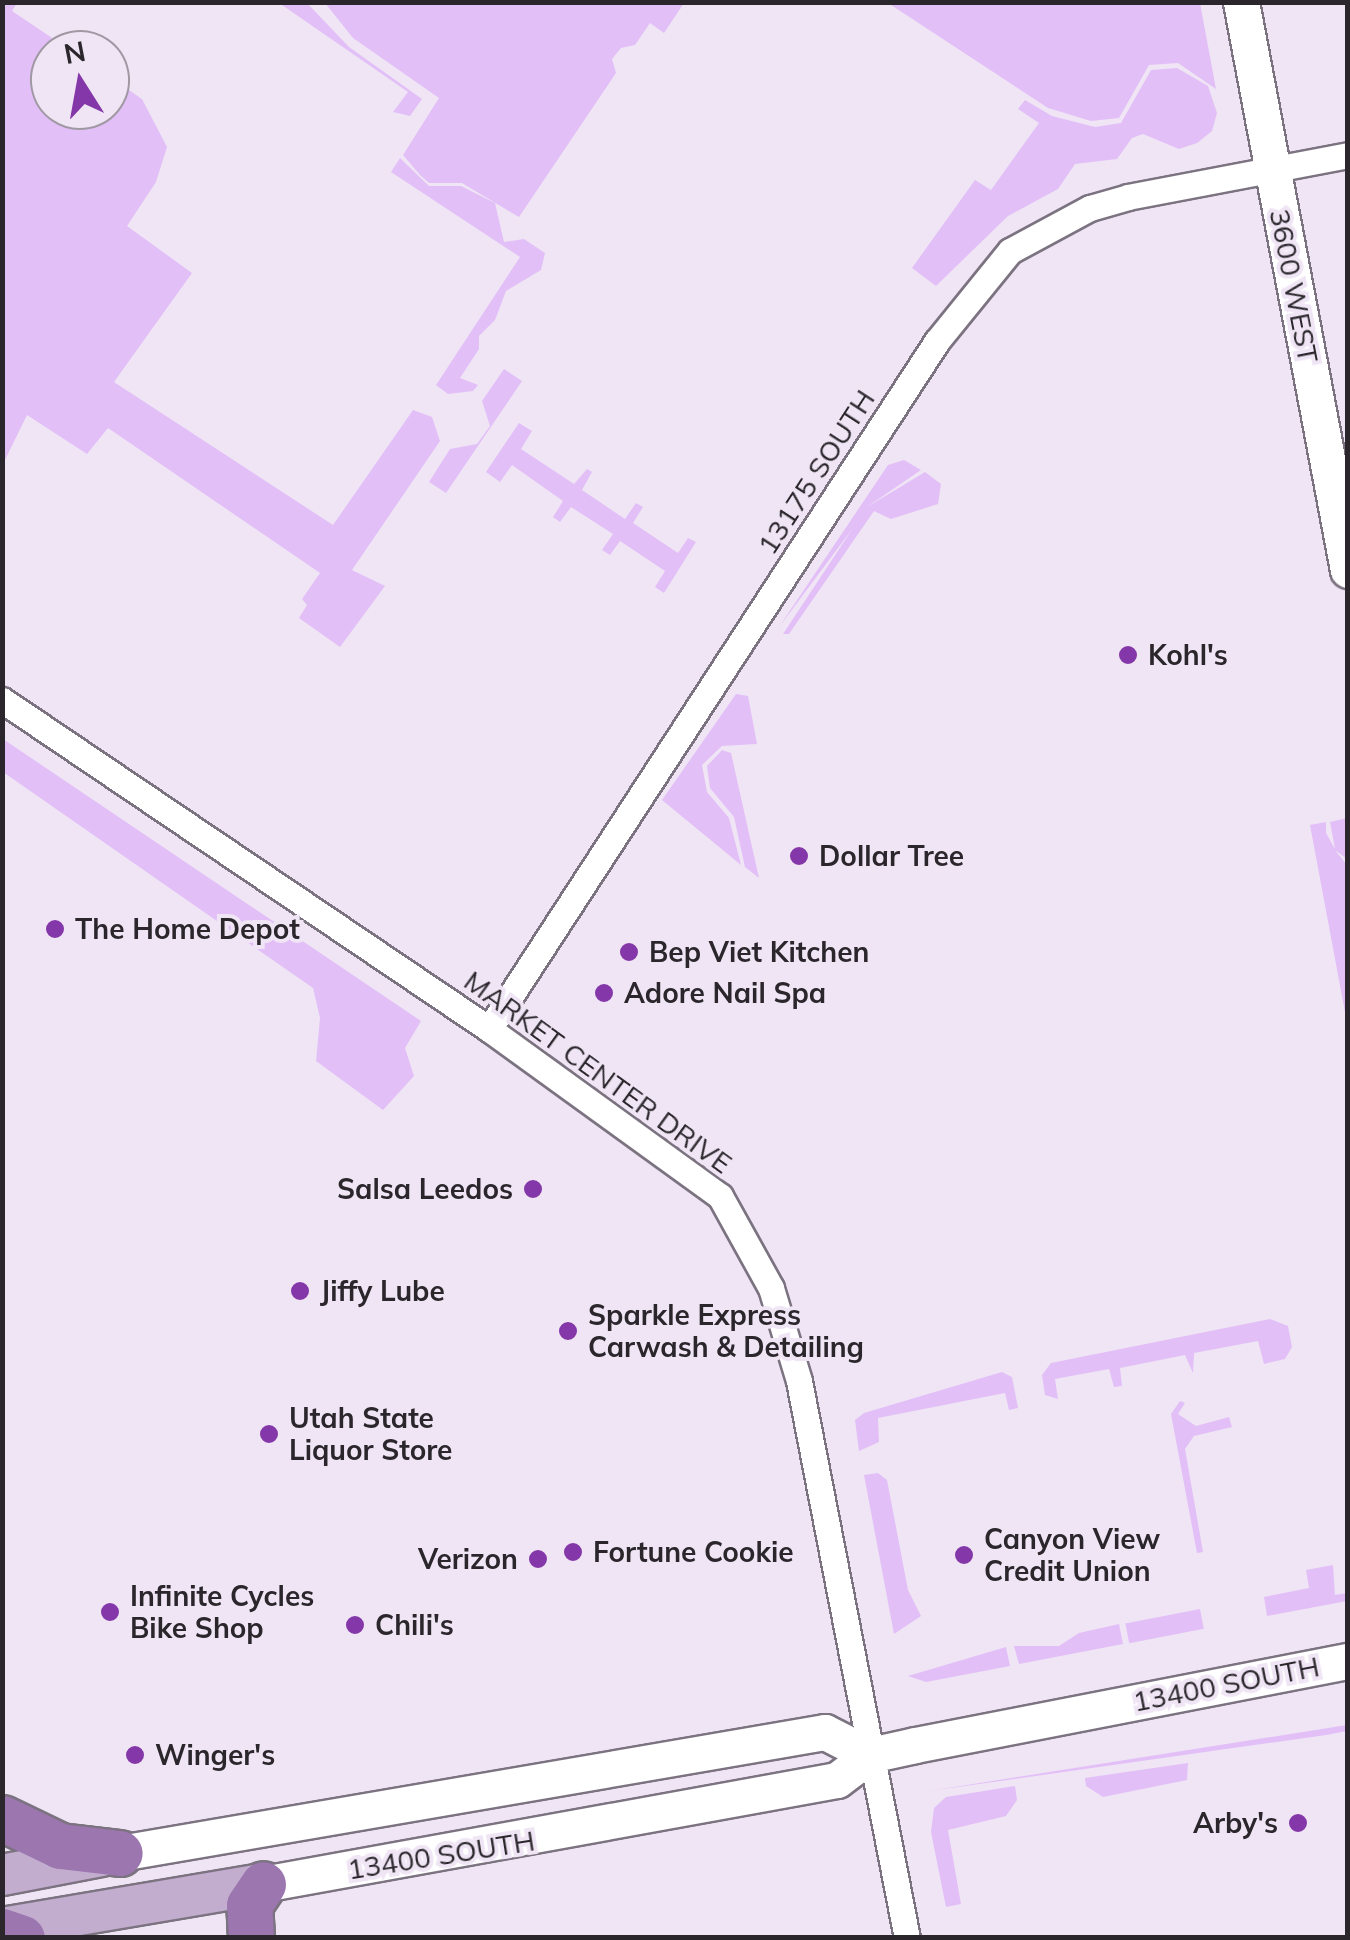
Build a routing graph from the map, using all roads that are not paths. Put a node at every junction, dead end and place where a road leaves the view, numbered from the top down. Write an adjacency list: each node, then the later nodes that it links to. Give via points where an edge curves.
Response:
1 (1241, 2): 3 (main road, 3600 WEST)
2 (1348, 156): 3 (street, 13175 SOUTH)
3 (1272, 171): 4 (main road, 3600 WEST); 6 (street, 13175 SOUTH, via 1090,208 1010,251 937,340)
4 (1348, 570)
5 (2, 700): 6 (street, MARKET CENTER DRIVE)
6 (489, 1029): 8 (street, MARKET CENTER DRIVE, via 720,1196 771,1288 798,1382)
7 (1348, 1662): 8 (main road, 13400 SOUTH)
8 (870, 1755): 10 (main road, 13400 SOUTH, via 825,1732); 12 (main road, 13400 SOUTH, via 837,1780); 16 (street, MARKET CENTER DRIVE)
9 (2, 1818): 10 (highway, via 60,1846)
10 (120, 1853): 11 (main road, 13400 SOUTH)
11 (2, 1875)
12 (262, 1884): 13 (main road, 13400 SOUTH); 15 (highway, via 249,1906)
13 (2, 1929): 14 (highway)
14 (22, 1938)
15 (252, 1938)
16 (907, 1938)

